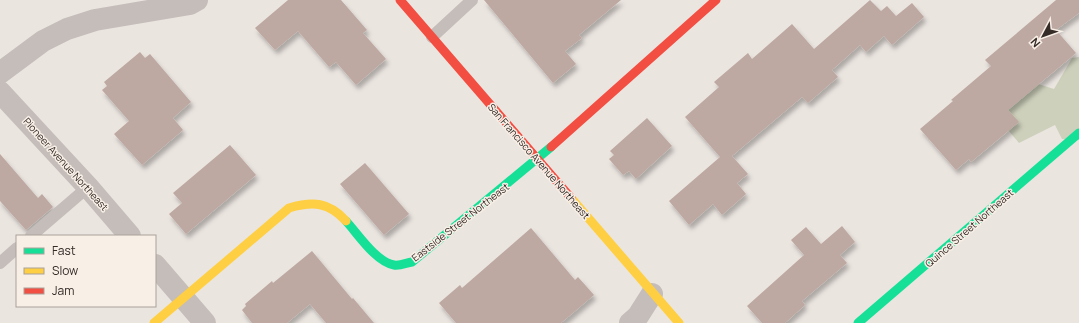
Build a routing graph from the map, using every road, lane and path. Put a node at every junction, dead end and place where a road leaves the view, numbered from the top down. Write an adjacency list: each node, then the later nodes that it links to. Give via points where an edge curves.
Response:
1 (197, 0): 6 (street, via 190,4 94,20 67,29 43,41)
2 (400, 0): 5 (street, San Francisco Avenue Northeast)
3 (472, 0): 5 (lane)
4 (716, 0): 9 (street, Eastside Street Northeast)
5 (432, 37): 9 (street, San Francisco Avenue Northeast)
6 (0, 72)
7 (0, 92): 10 (street, Pioneer Avenue Northeast)
8 (1079, 133): 22 (street, Quince Street Northeast)
9 (538, 159): 16 (street, San Francisco Avenue Northeast); 17 (street, Eastside Street Northeast, via 412,262 395,265 385,262 340,214 316,203 300,204 289,208)
10 (88, 187): 11 (lane); 12 (street, Pioneer Avenue Northeast)
11 (33, 235)
12 (129, 235)
13 (16, 249): 14 (lane)
14 (0, 263)
15 (156, 266): 17 (street)
16 (652, 294): 20 (street, via 638,316); 21 (street, San Francisco Avenue Northeast)
17 (183, 298): 18 (street, Eastside Street Northeast); 19 (street)
18 (154, 323)
19 (205, 323)
20 (630, 323)
21 (679, 323)
22 (858, 323)

